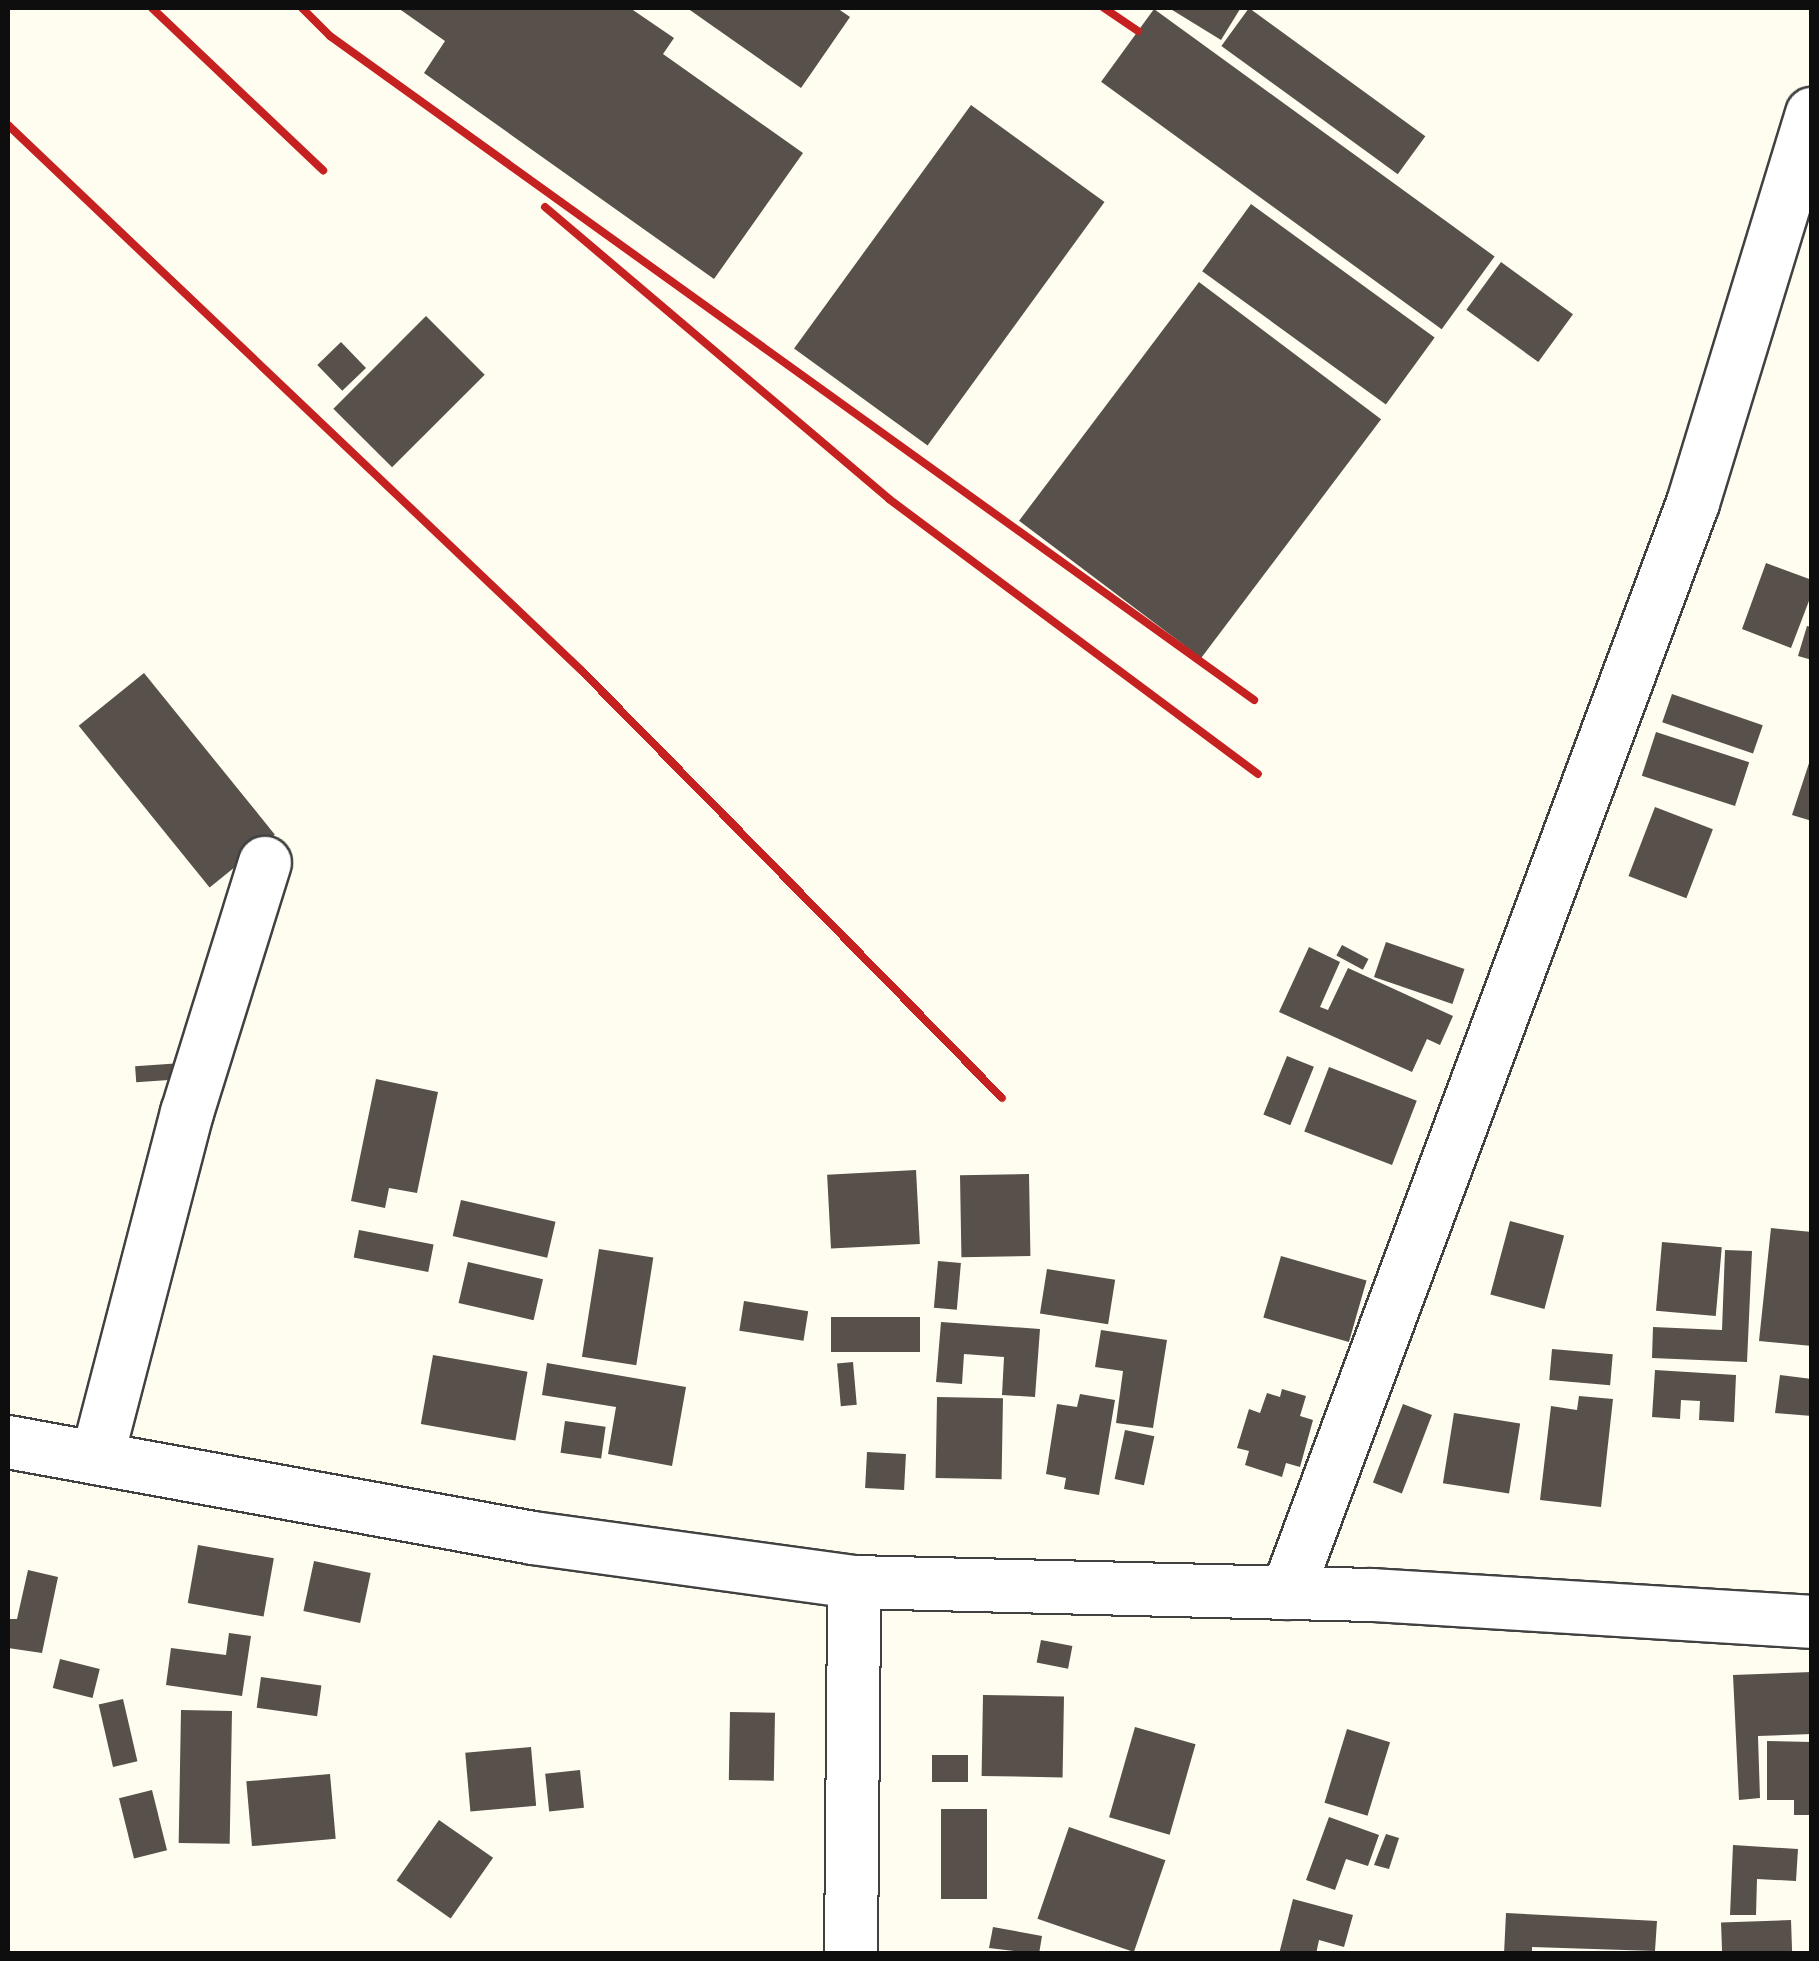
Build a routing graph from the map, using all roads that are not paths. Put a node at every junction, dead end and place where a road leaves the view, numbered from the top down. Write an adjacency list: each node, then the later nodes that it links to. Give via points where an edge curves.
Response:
1 (1812, 114): 6 (street, via 1693,503)
2 (266, 864): 4 (street, via 187,1114)
3 (8, 1442): 4 (street)
4 (97, 1458): 5 (street, via 533,1538)
5 (854, 1582): 6 (street); 8 (street)
6 (1287, 1592): 7 (street)
7 (1812, 1622)
8 (851, 1954)

